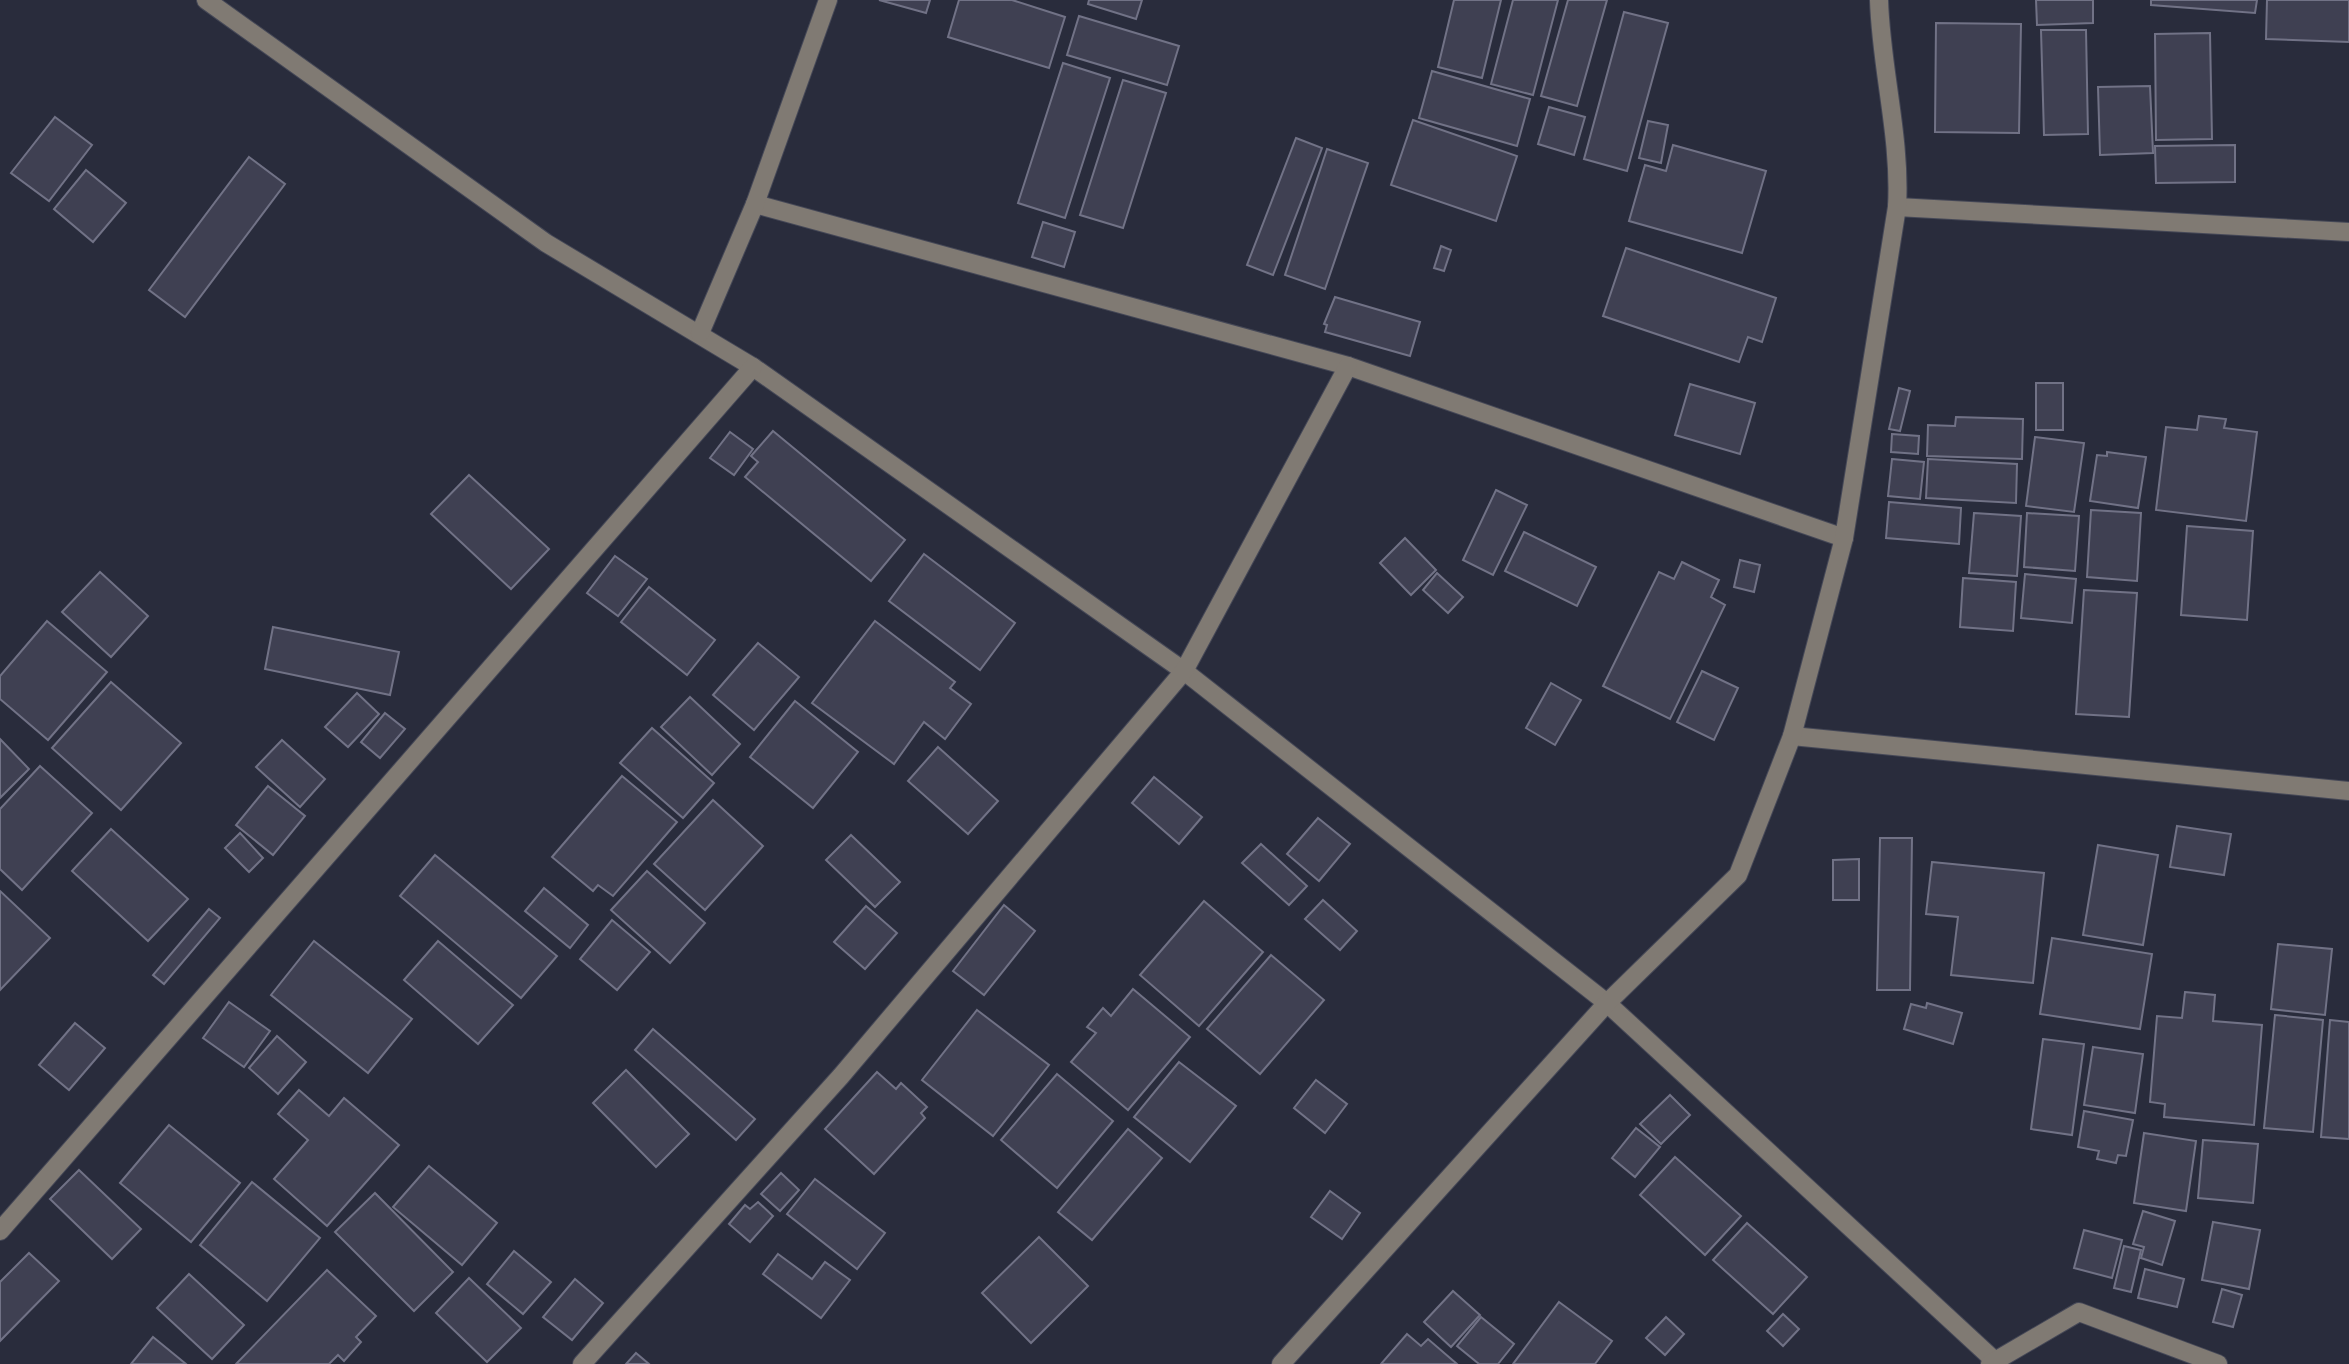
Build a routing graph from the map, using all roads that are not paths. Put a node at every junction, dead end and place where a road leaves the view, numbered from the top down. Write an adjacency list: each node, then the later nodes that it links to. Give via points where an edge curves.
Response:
1 (206, 0): 7 (street, via 546,243)
2 (828, 0): 4 (street)
3 (1879, 0): 5 (street, via 1894,118)
4 (755, 204): 7 (street); 8 (street)
5 (1897, 207): 6 (street); 10 (street)
6 (2349, 232)
7 (700, 333): 9 (street)
8 (1348, 366): 10 (street); 11 (street)
9 (753, 367): 11 (street); 15 (street)
10 (1844, 538): 12 (street)
11 (1184, 671): 14 (street); 17 (street, via 841,1076)
12 (1791, 736): 13 (street); 14 (street, via 1738,875)
13 (2349, 791)
14 (1607, 1003): 16 (street); 18 (street)
15 (0, 1231)
16 (1992, 1362): 19 (street, via 2079,1312)
17 (582, 1364)
18 (1281, 1364)
19 (2218, 1364)

